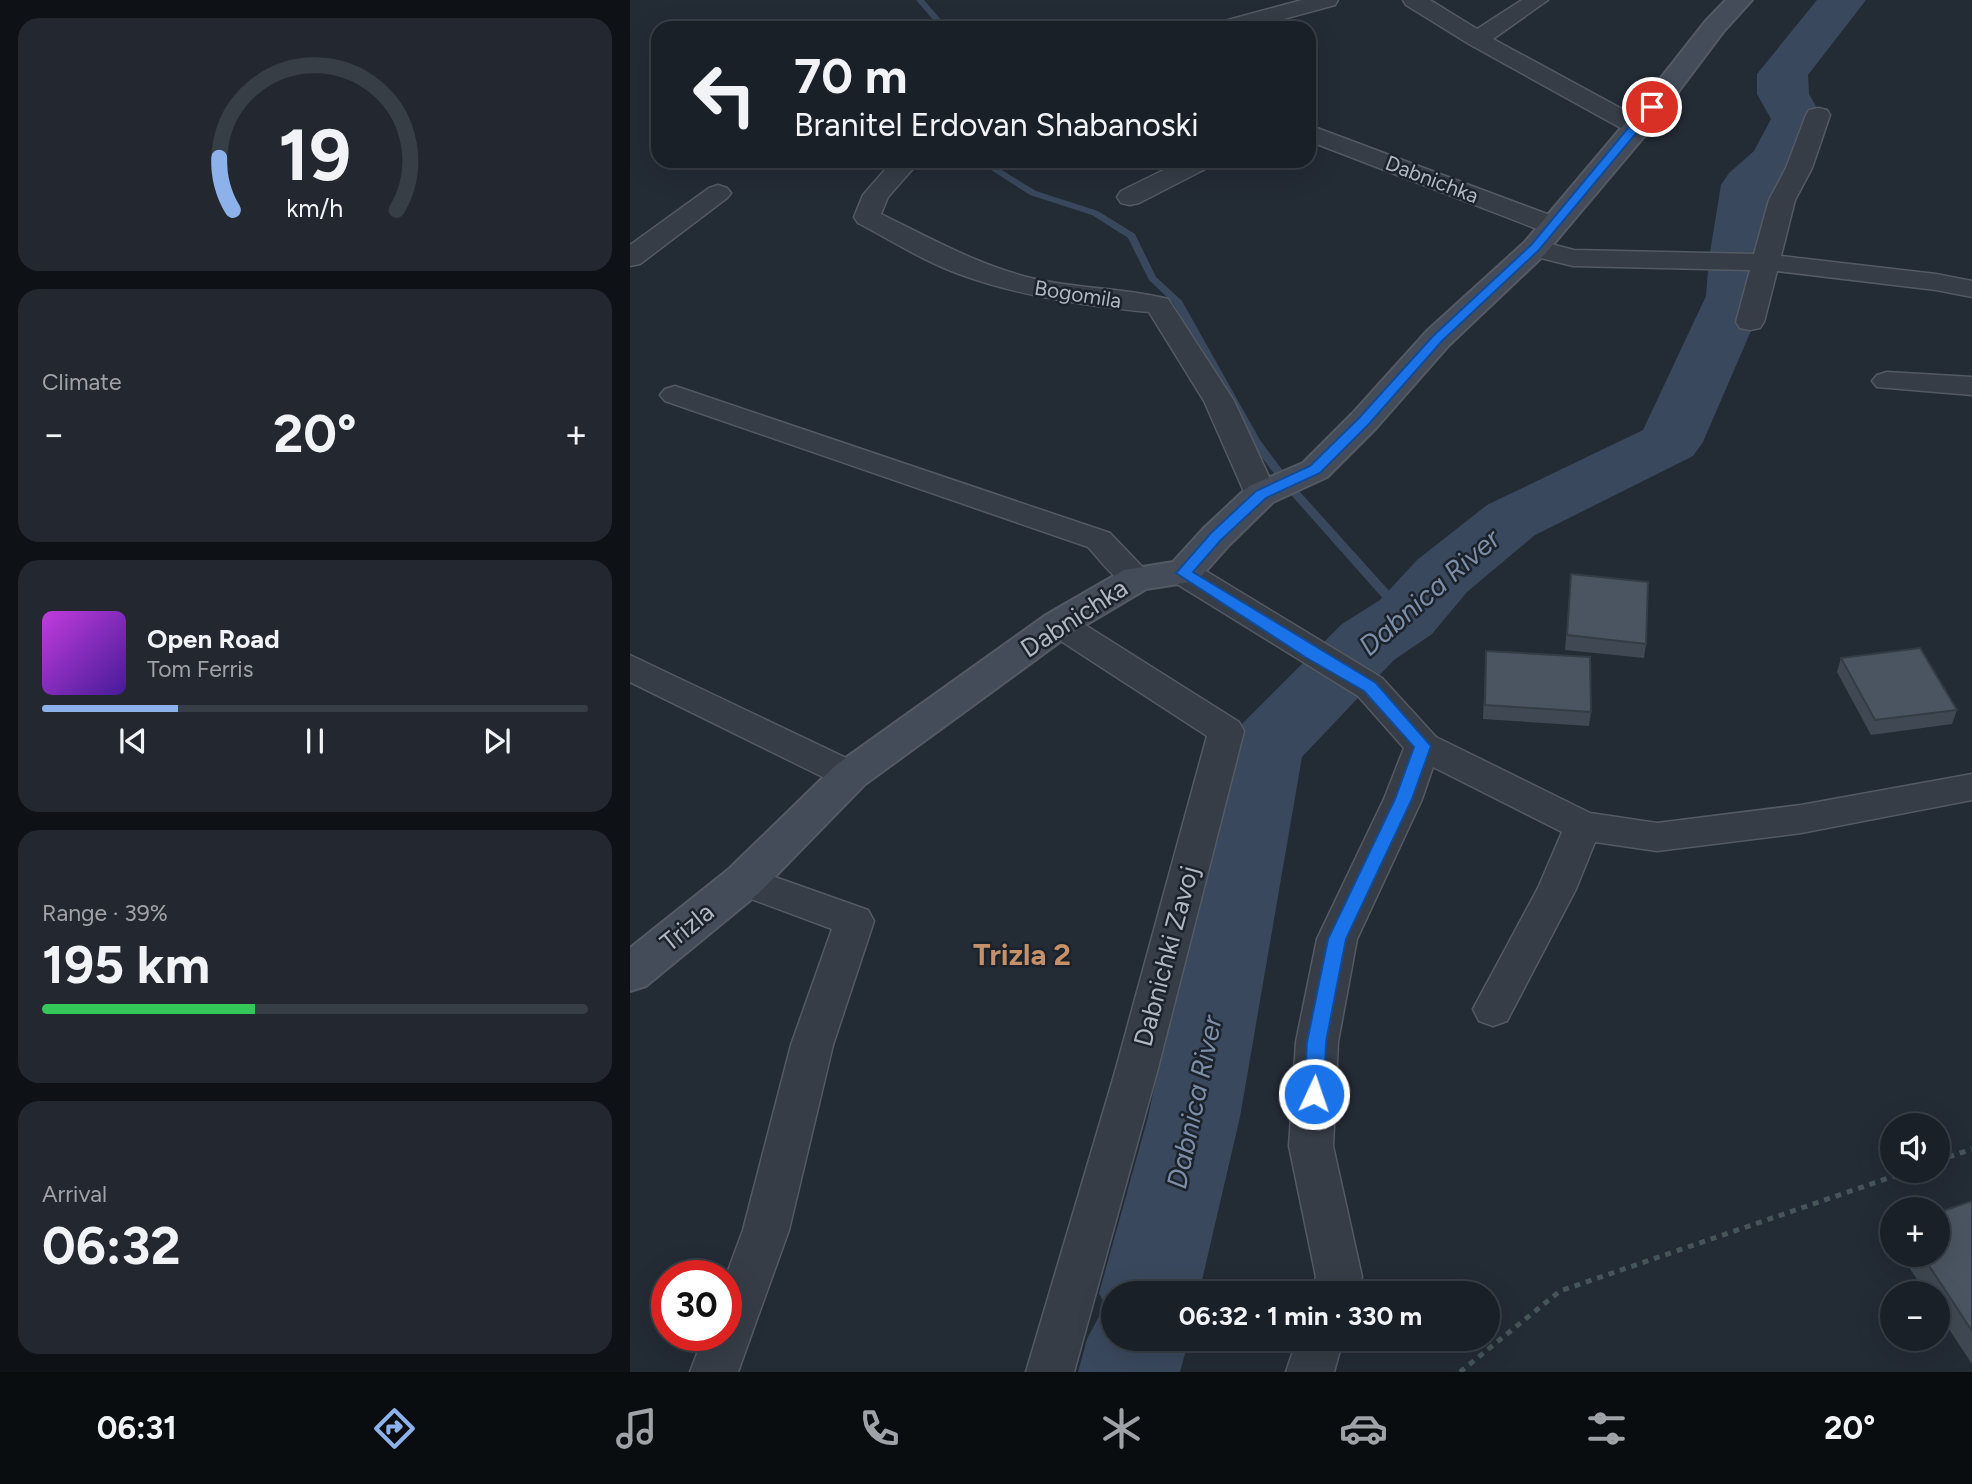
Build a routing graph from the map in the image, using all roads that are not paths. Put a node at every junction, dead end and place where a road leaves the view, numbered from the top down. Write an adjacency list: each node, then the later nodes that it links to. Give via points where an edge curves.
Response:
1 (1327, 0): 5 (street)
2 (1537, 0): 6 (street)
3 (1740, 0): 8 (street)
4 (1424, 2): 6 (street)
5 (1250, 21)
6 (1476, 40): 8 (street)
7 (1818, 115): 16 (street, via 1782,200)
8 (1637, 127): 14 (street)
9 (1316, 135): 14 (street, Dabnichka)
10 (900, 168): 22 (street, Bogomila, via 876,195 867,217 965,267 1021,285 1098,300 1158,305 1219,401)
11 (1188, 168): 13 (street)
12 (718, 193): 15 (street)
13 (1130, 197)
14 (1545, 237): 16 (street, Dabnichka, via 1573,258); 22 (street, via 1438,338 1315,470)
15 (630, 258)
16 (1766, 262): 17 (street, Dabnichka); 18 (street)
17 (1972, 289)
18 (1750, 322)
19 (1887, 381): 20 (street)
20 (1972, 386)
21 (675, 395): 24 (street, via 1100,540)
22 (1261, 495): 23 (street)
23 (1184, 573): 24 (street, Dabnichka); 27 (street, via 1370,687)
24 (1137, 578): 25 (street, Dabnichka)
25 (1059, 624): 28 (street, Dabnichka); 37 (street, Dabnichki Zavoj, via 1226,731)
26 (630, 667): 28 (street)
27 (1423, 746): 30 (street); 34 (street, via 1337,939 1317,1042 1311,1146)
28 (849, 775): 31 (street, Dabnichka)
29 (1972, 787): 30 (street, via 1801,818 1657,837)
30 (1583, 826): 33 (street, via 1557,889)
31 (744, 881): 32 (street, Trizla); 36 (street, via 854,921 812,1045 766,1230)
32 (630, 973)
33 (1493, 1009)
34 (1338, 1281)
35 (1316, 1351): 38 (street)
36 (714, 1372)
37 (1050, 1372)
38 (1310, 1372)

